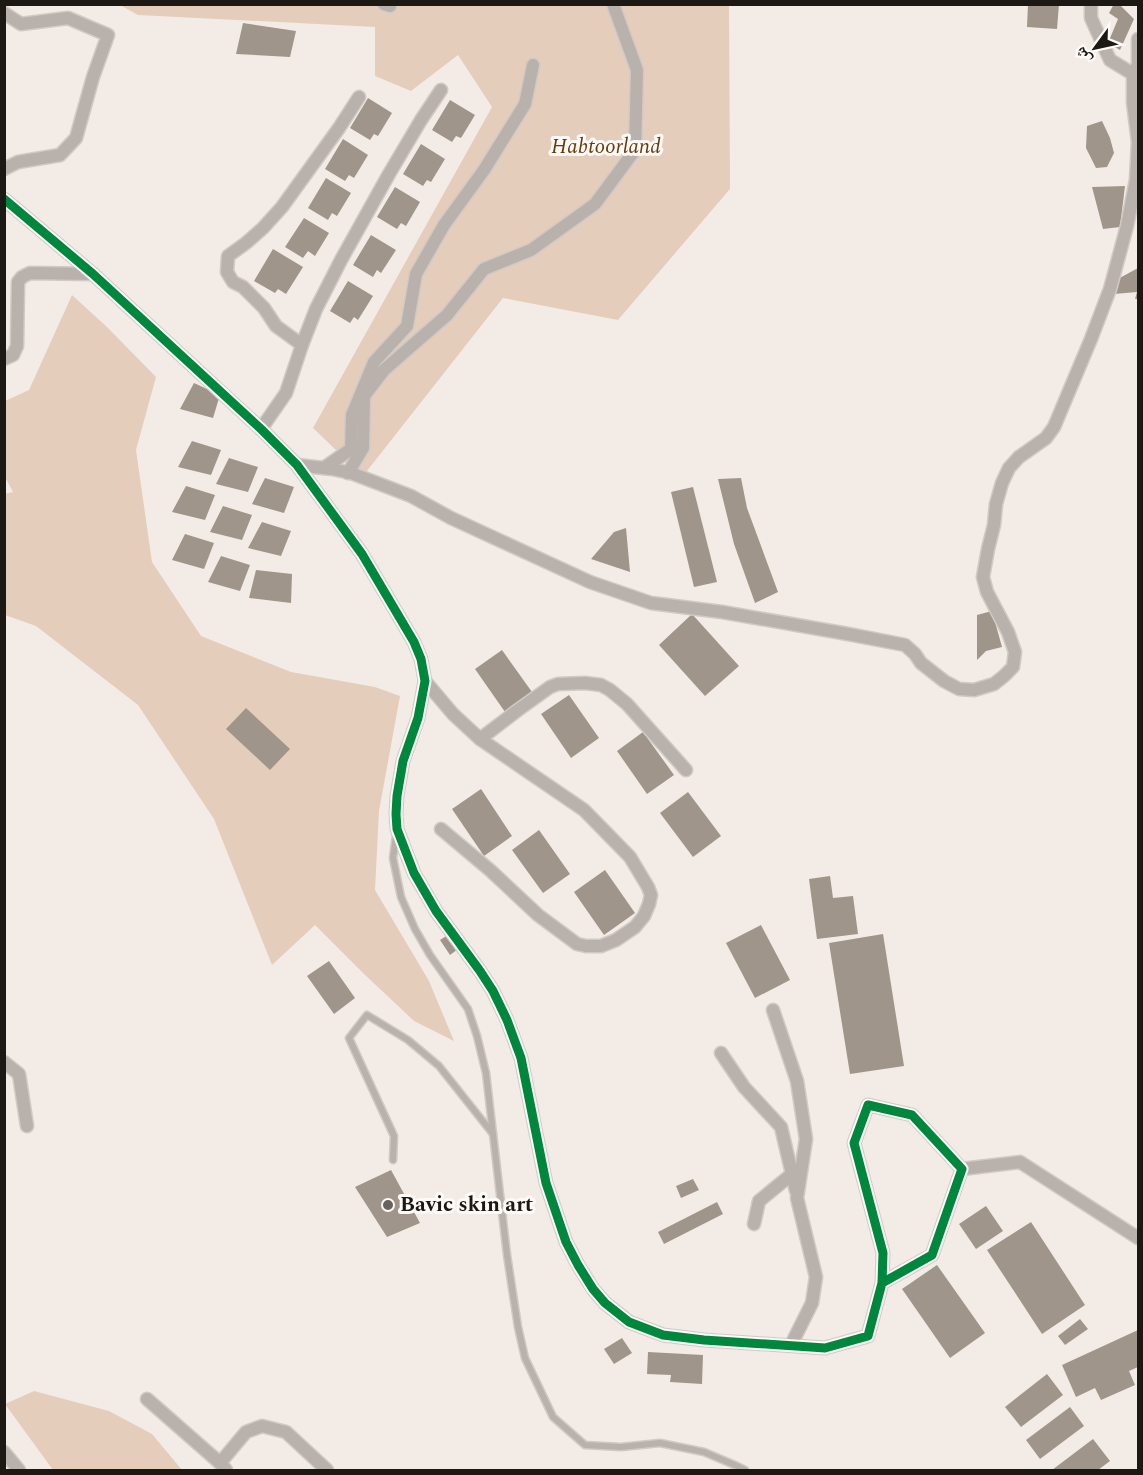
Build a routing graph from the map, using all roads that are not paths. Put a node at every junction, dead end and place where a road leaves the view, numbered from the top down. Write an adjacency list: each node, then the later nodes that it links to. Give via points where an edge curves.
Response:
1 (613, 4): 17 (street, via 637,70 635,150 596,204 531,250 484,269 447,315 384,370 364,396 363,448)
2 (1091, 4): 6 (street, via 1091,18 1110,60)
3 (4, 13): 9 (street, via 21,24 68,18 108,35 76,138 60,155 18,162)
4 (1138, 39): 6 (street, via 1138,65)
5 (533, 65): 16 (street, via 525,104 416,274 407,326 374,362 352,415 351,449)
6 (1133, 74): 17 (street, via 1138,142 1136,180 1110,289 1054,426 1046,438 1010,468 996,504 983,577 1015,652 1013,666 994,684 974,690 959,689 921,663 905,645 651,603 590,582 411,496)
7 (441, 90): 12 (street, via 341,260)
8 (358, 97): 12 (street, via 282,207 228,256 227,272 233,282 264,308 276,326)
9 (4, 169)
10 (4, 199): 11 (street)
11 (93, 274): 13 (street, via 30,273 22,277 18,282 17,346); 14 (street)
12 (302, 345): 14 (street, via 286,393)
13 (4, 359)
14 (261, 429): 15 (street)
15 (297, 465): 16 (street); 18 (street, via 362,554 414,642)
16 (324, 468): 17 (street)
17 (348, 472)
18 (425, 681): 19 (street); 21 (street, via 418,718 403,761)
19 (480, 739): 20 (street, via 550,687 566,683 601,685 627,704); 22 (street, via 584,810 630,857 651,896 644,916 628,932 601,946 577,944 538,915)
20 (686, 770)
21 (397, 829): 27 (lane, via 393,858 401,897 429,955 468,1008 486,1073); 35 (street, via 414,873 494,991 507,1020 521,1058 546,1183 566,1242 593,1289 629,1322 663,1335)
22 (441, 829)
23 (773, 1010): 31 (street, via 797,1081 806,1139)
24 (721, 1053): 30 (street, via 744,1087 781,1126)
25 (4, 1062): 26 (street, via 19,1074)
26 (27, 1126)
27 (494, 1135): 28 (lane, via 439,1066 408,1040 367,1015 349,1038 394,1136); 41 (lane, via 518,1327 525,1358 553,1417 585,1445 660,1443 704,1452)
28 (393, 1160)
29 (962, 1169): 33 (street, via 1020,1161); 34 (street, via 932,1255); 34 (street, via 912,1115 868,1105 854,1143 883,1253)
30 (792, 1174): 31 (street); 32 (street, via 759,1201)
31 (797, 1198): 35 (street, via 816,1277 812,1304)
32 (754, 1224)
33 (1138, 1238)
34 (882, 1283): 35 (street, via 868,1336 825,1348)
35 (790, 1345)
36 (147, 1399): 38 (street)
37 (4, 1452): 39 (street)
38 (223, 1467): 40 (street, via 246,1432 262,1426 286,1432)
39 (19, 1470)
40 (327, 1470)
41 (745, 1470)

